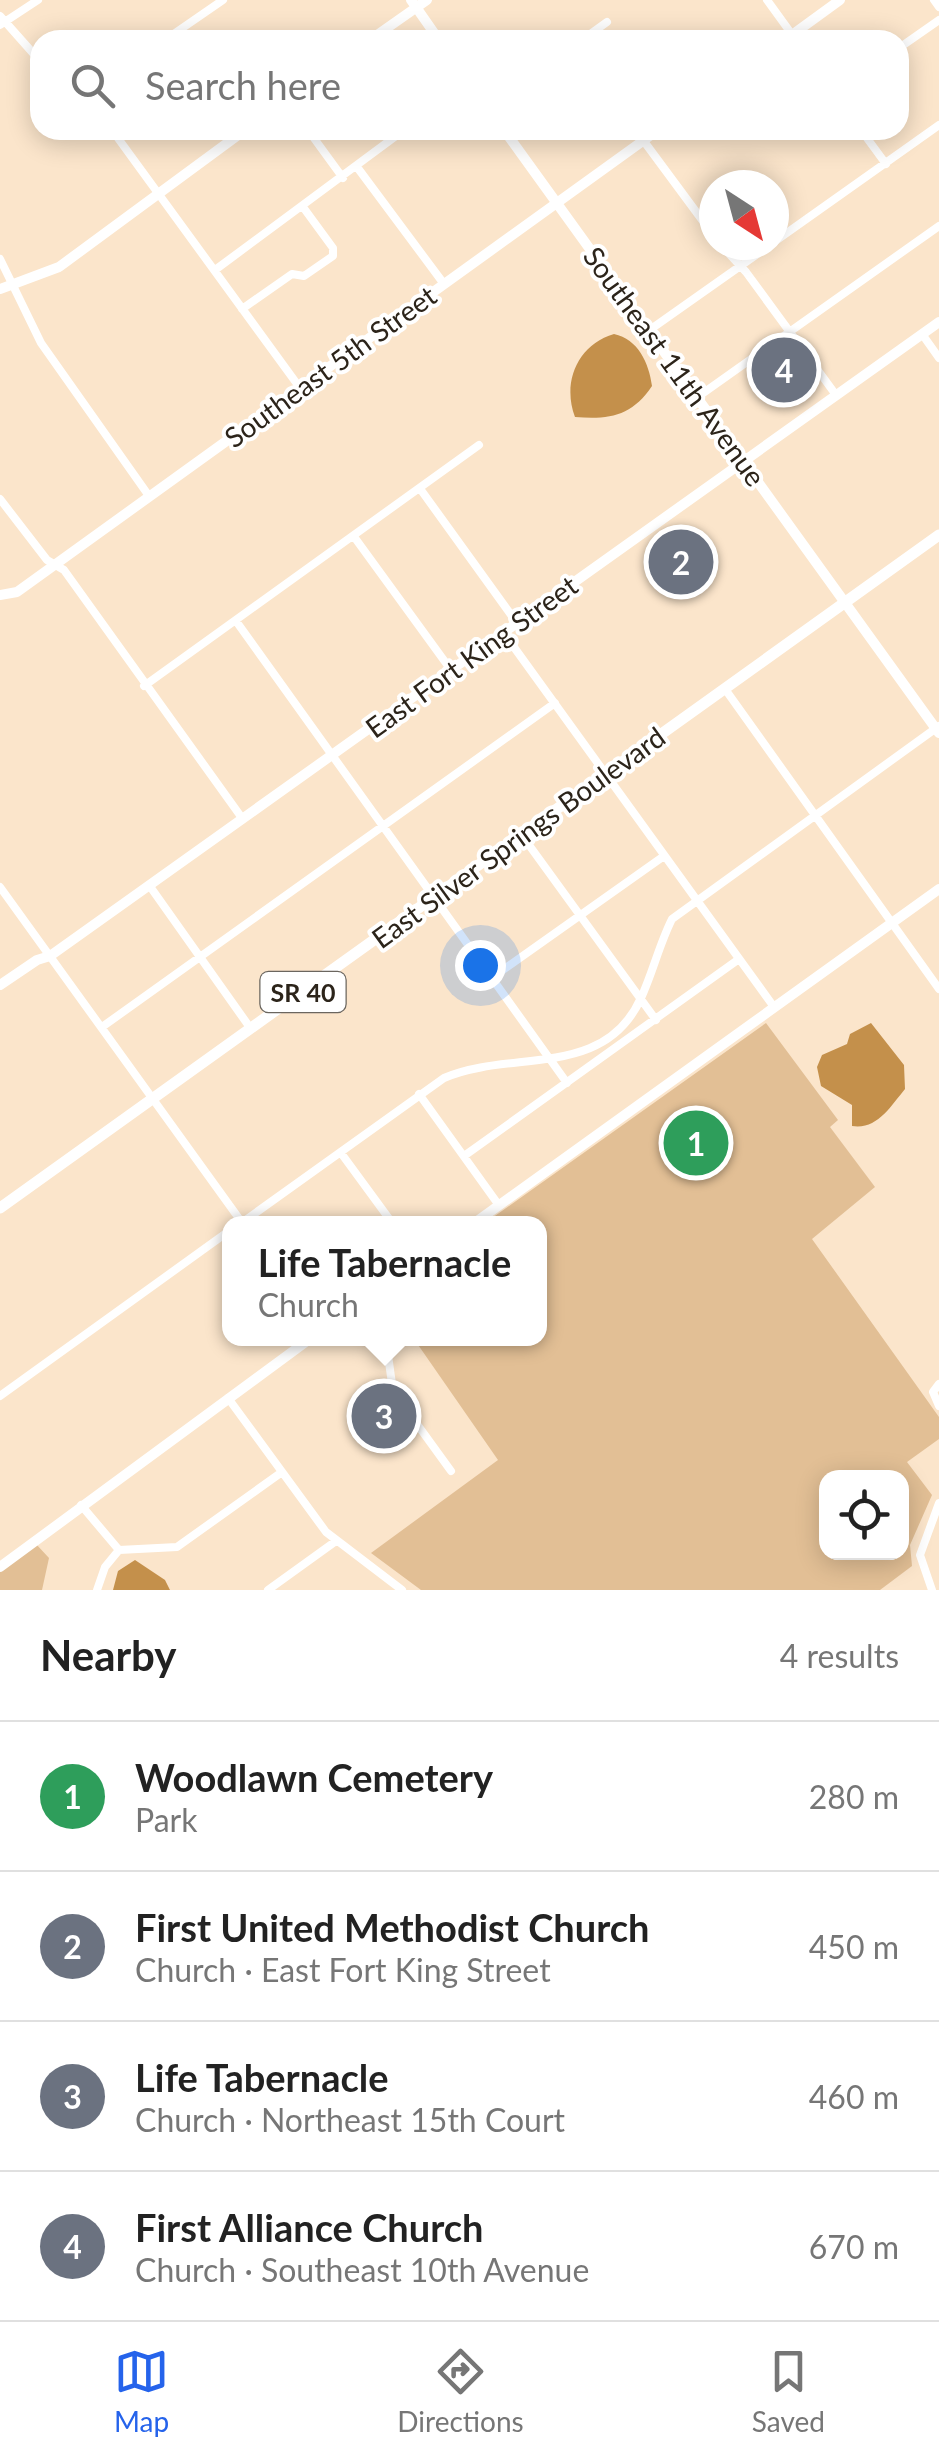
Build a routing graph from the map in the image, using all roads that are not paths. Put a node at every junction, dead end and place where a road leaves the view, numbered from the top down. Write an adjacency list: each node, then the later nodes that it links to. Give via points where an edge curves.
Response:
1 (38, 0): 9 (street)
2 (223, 0): 11 (street)
3 (767, 0): 15 (street)
4 (840, 0): 16 (street)
5 (934, 0): 7 (street)
6 (418, 2): 12 (street); 13 (street)
7 (939, 7)
8 (939, 20): 17 (street)
9 (1, 21): 18 (street)
10 (606, 22): 14 (street)
11 (180, 30)
12 (383, 30)
13 (434, 30)
14 (595, 30)
15 (786, 30)
16 (801, 30)
17 (909, 41)
18 (30, 51)
19 (939, 125): 27 (street)
20 (119, 140): 30 (street)
21 (232, 140): 30 (street)
22 (315, 140): 29 (street)
23 (391, 140): 28 (street)
24 (511, 140): 31 (street, Southeast 11th Avenue)
25 (643, 140): 31 (street, Southeast 5th Street); 33 (street)
26 (868, 140): 27 (street)
27 (886, 164): 35 (street)
28 (357, 166): 29 (street); 41 (street)
29 (343, 178): 32 (street)
30 (159, 194): 40 (street); 42 (street, via 59,266)
31 (557, 203): 41 (street, Southeast 5th Street); 45 (street, Southeast 11th Avenue)
32 (303, 207): 40 (street); 43 (street, via 332,256)
33 (699, 216)
34 (939, 226): 46 (street)
35 (789, 232)
36 (0, 259): 42 (street)
37 (733, 260): 39 (street)
38 (750, 260): 39 (street)
39 (739, 268): 45 (street); 46 (street)
40 (215, 270): 43 (street)
41 (444, 284): 49 (street, Southeast 5th Street)
42 (5, 288): 55 (street)
43 (242, 309): 49 (street)
44 (939, 322): 47 (street, East Fort King Street)
45 (650, 329): 51 (street, Southeast 11th Avenue)
46 (788, 332): 50 (street); 51 (street)
47 (922, 334): 48 (street); 50 (street, East Fort King Street)
48 (939, 358)
49 (300, 388): 55 (street, Southeast 5th Street)
50 (836, 395): 53 (street, East Fort King Street)
51 (699, 396): 53 (street, Southeast 11th Avenue)
52 (479, 446): 54 (street)
53 (744, 461): 61 (street, Southeast 11th Avenue); 63 (street, East Fort King Street)
54 (422, 490): 58 (street); 63 (street)
55 (149, 496): 59 (street, Southeast 5th Street)
56 (0, 500): 59 (street)
57 (939, 536): 61 (main road, East Silver Springs Boulevard / SR 40)
58 (355, 538): 62 (street); 65 (street)
59 (53, 564): 60 (street, Southeast 5th Street, via 17,592); 66 (street, via 64,570)
60 (0, 596)
61 (847, 602): 67 (main road, East Silver Springs Boulevard / SR 40); 69 (street, Southeast 11th Avenue)
62 (236, 621): 66 (street); 70 (street)
63 (518, 623): 64 (street, East Fort King Street)
64 (503, 632): 65 (street, East Fort King Street); 68 (street)
65 (451, 670): 70 (street, East Fort King Street)
66 (144, 686): 73 (street)
67 (725, 689): 71 (main road, East Silver Springs Boulevard / SR 40); 72 (street)
68 (554, 703): 71 (street); 74 (street)
69 (938, 729): 72 (street)
70 (333, 755): 73 (street, East Fort King Street); 74 (street)
71 (607, 773): 75 (main road, East Silver Springs Boulevard / SR 40); 76 (street)
72 (814, 816): 81 (street); 83 (street)
73 (242, 818): 77 (street, East Fort King Street)
74 (384, 824): 80 (street); 85 (street)
75 (521, 834): 80 (main road, East Silver Springs Boulevard / SR 40); 82 (street)
76 (664, 856): 81 (street); 82 (street)
77 (149, 885): 84 (street, East Fort King Street); 85 (street)
78 (0, 887): 84 (street)
79 (939, 888): 83 (street)
80 (436, 896): 87 (street); 94 (main road, East Silver Springs Boulevard / SR 40)
81 (697, 900): 86 (street); 90 (street, via 672,919)
82 (580, 917): 87 (street); 90 (street)
83 (891, 922): 89 (street); 91 (street)
84 (50, 956): 88 (street, East Fort King Street); 93 (street)
85 (200, 956): 93 (street); 94 (street)
86 (739, 959): 91 (street); 92 (street)
87 (493, 977): 97 (street)
88 (0, 985)
89 (939, 990)
90 (641, 999): 92 (street); 95 (street)
91 (774, 1007): 103 (street)
92 (656, 1020): 96 (street)
93 (102, 1027): 100 (street)
94 (251, 1029): 100 (main road, East Silver Springs Boulevard / SR 40)
95 (606, 1041): 96 (street); 97 (street, via 578,1056)
96 (614, 1050): 98 (street)
97 (550, 1060): 98 (street); 99 (street, via 469,1068)
98 (568, 1083): 102 (street)
99 (420, 1094): 101 (street); 102 (street)
100 (154, 1098): 104 (main road, East Silver Springs Boulevard / SR 40); 105 (street)
101 (341, 1153): 106 (street); 107 (street)
102 (464, 1156): 103 (street)
103 (498, 1204): 108 (street)
104 (0, 1208)
105 (237, 1216)
106 (252, 1216)
107 (387, 1216)
108 (483, 1216)
109 (222, 1237): 113 (street)
110 (300, 1346): 114 (street)
111 (386, 1346): 116 (street, via 393,1391)
112 (936, 1388): 115 (street)
113 (0, 1396)
114 (228, 1398): 117 (street); 119 (street)
115 (939, 1406)
116 (451, 1471)
117 (282, 1472): 120 (street); 121 (street, via 177,1546)
118 (939, 1503): 126 (street, via 920,1555)
119 (81, 1506): 121 (street); 122 (street)
120 (336, 1542): 124 (street); 125 (street)
121 (119, 1550): 123 (street)
122 (0, 1566)
123 (97, 1590)
124 (268, 1590)
125 (402, 1590)
126 (932, 1590)

